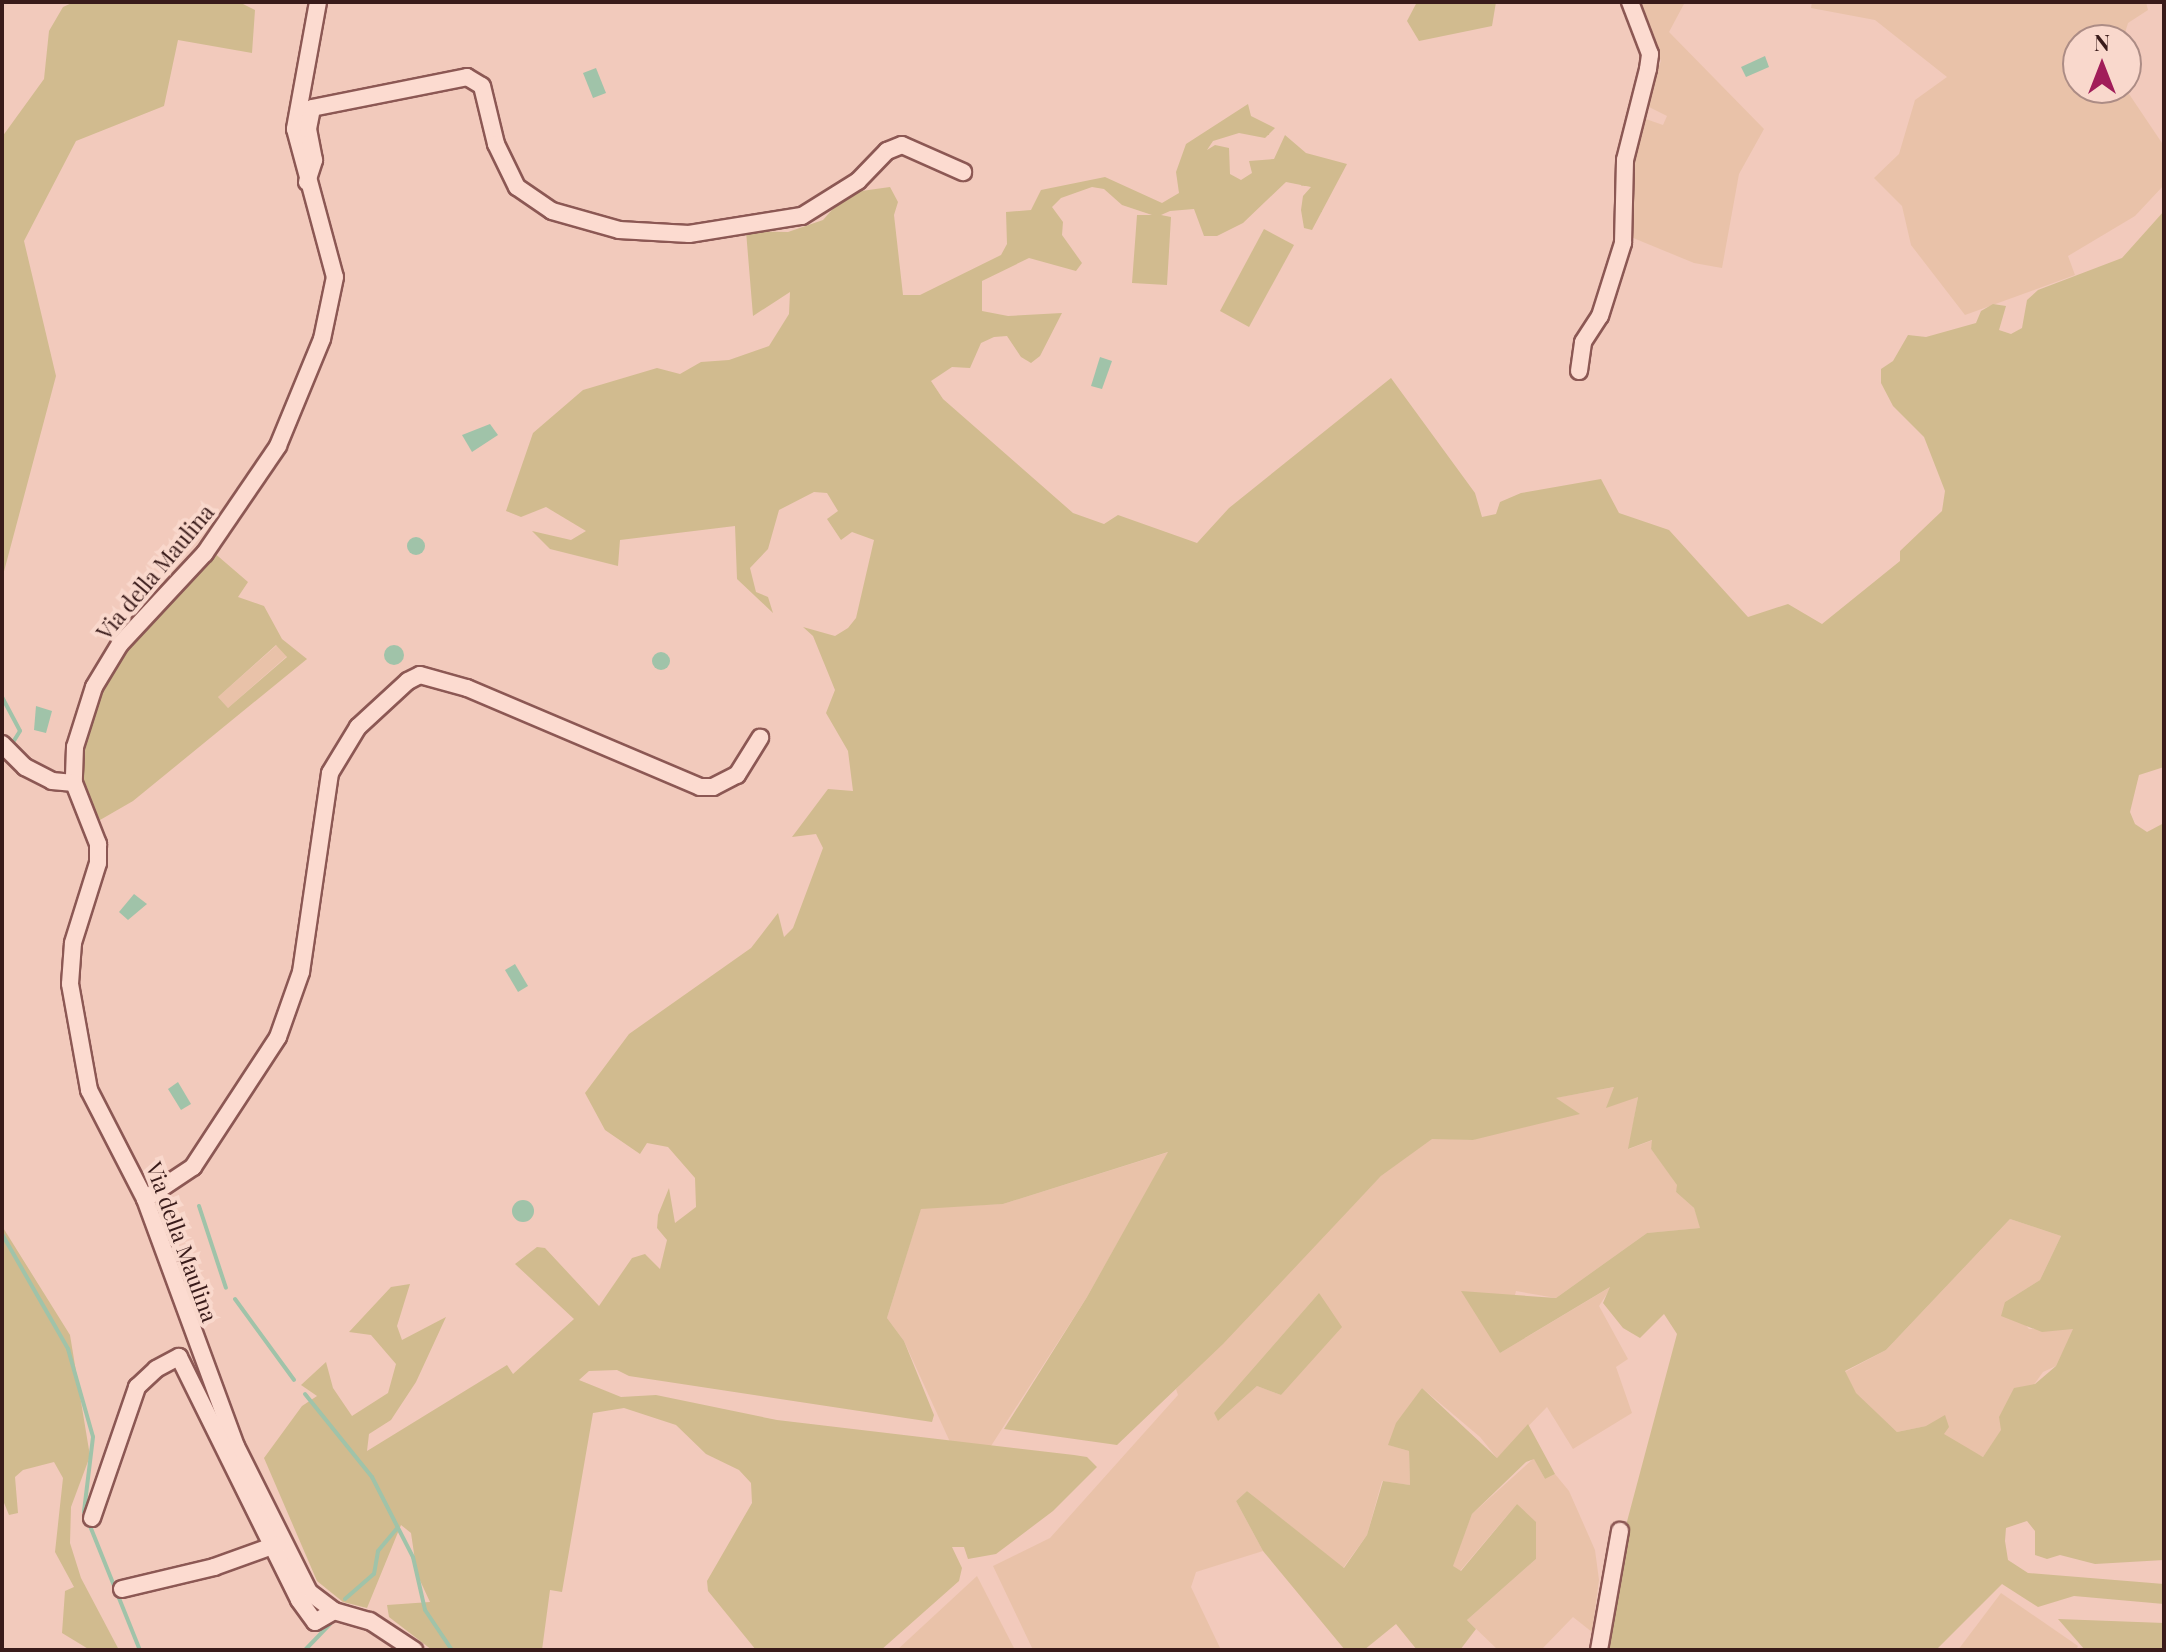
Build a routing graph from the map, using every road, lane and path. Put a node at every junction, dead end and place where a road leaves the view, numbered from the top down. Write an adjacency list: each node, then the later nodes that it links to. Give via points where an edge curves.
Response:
1 (318, 2): 4 (street, Via della Maulina, via 295,129)
2 (1630, 2): 5 (street, via 1650,54 1648,69 1625,160 1623,243 1600,316 1583,342)
3 (963, 172): 4 (street, via 902,145 802,216 689,234 607,228 552,211 517,187 496,144 482,86 467,77 312,108 308,129 314,160)
4 (307, 182): 8 (street, Via della Maulina, via 335,277 312,373 278,446 213,541 120,644 94,687 75,747)
5 (1579, 371)
6 (760, 738): 9 (street, via 737,775 713,787 700,787 467,688 420,675 408,681 358,727 330,773 301,972 278,1037 193,1167)
7 (5, 748): 8 (street, via 52,781)
8 (74, 783): 9 (street, Via della Maulina, via 98,844 98,863 72,957 79,1047 89,1090)
9 (145, 1199): 12 (street, Via della Maulina, via 207,1377)
10 (92, 1518): 12 (street, via 137,1387 179,1357)
11 (1620, 1531): 15 (street)
12 (277, 1544): 13 (street, via 214,1567); 14 (street, Via della Maulina, via 309,1592 334,1611 370,1621)
13 (122, 1589)
14 (414, 1650)
15 (1599, 1650)

